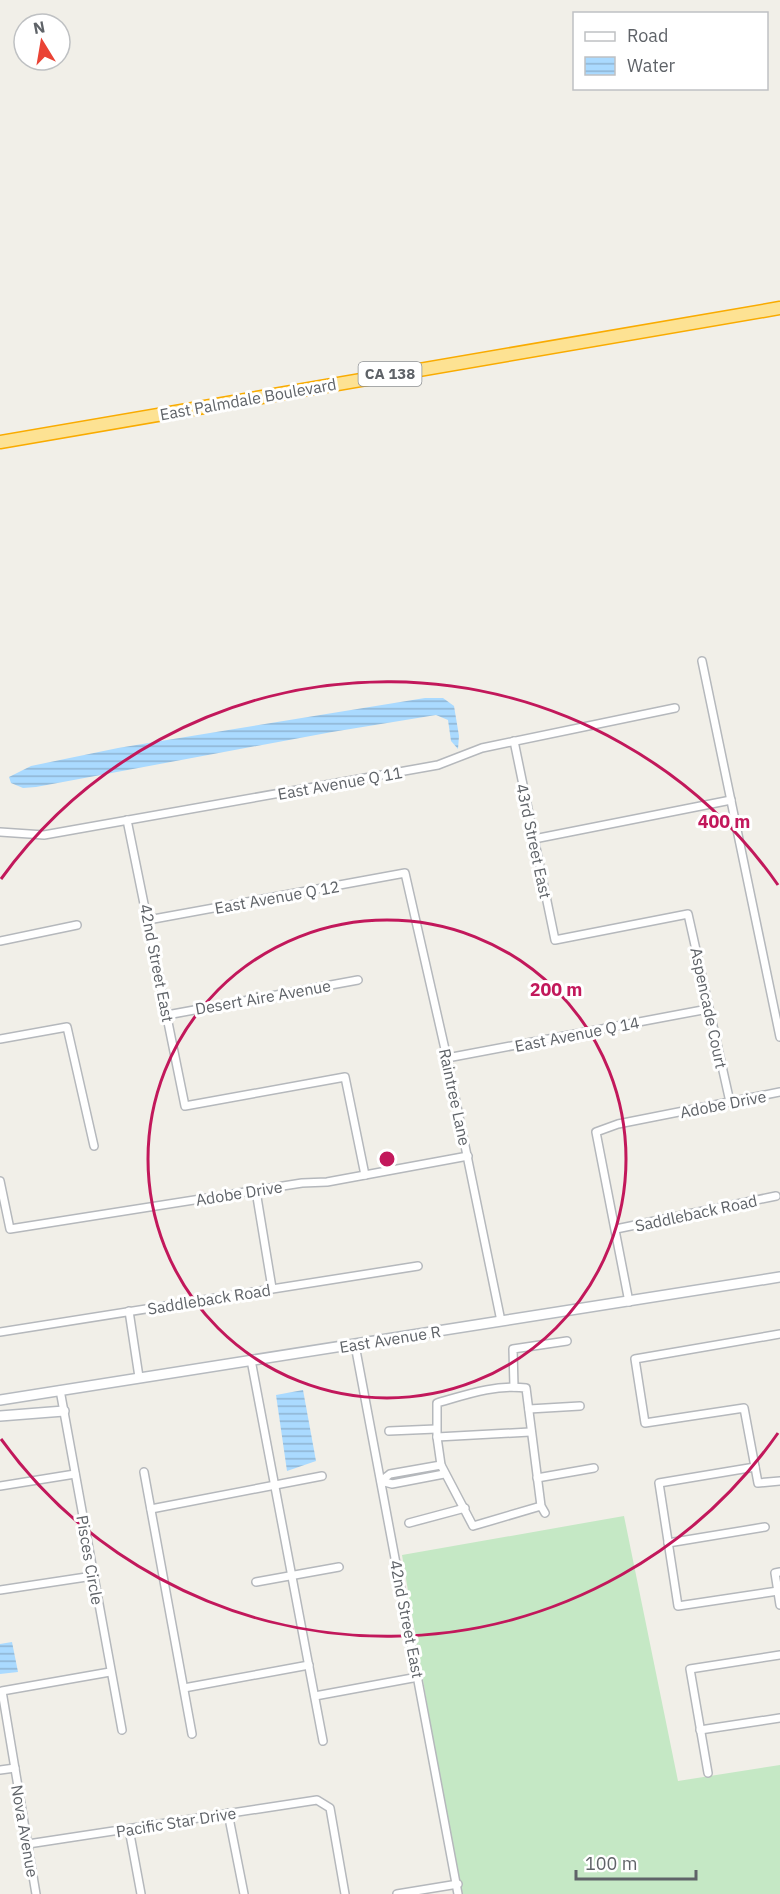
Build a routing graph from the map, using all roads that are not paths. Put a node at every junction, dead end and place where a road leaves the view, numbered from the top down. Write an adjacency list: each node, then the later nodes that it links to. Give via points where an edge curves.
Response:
1 (780, 308): 2 (highway, East Palmdale Boulevard / CA 138)
2 (0, 442)
3 (702, 661): 6 (street)
4 (675, 708): 5 (street, East Avenue Q 11)
5 (514, 741): 7 (street, East Avenue Q 11, via 438,765); 9 (street, 43rd Street East)
6 (730, 800): 9 (street); 18 (street)
7 (127, 820): 8 (street, East Avenue Q 11, via 44,835); 12 (street, 42nd Street East)
8 (0, 832)
9 (534, 839): 11 (street, 43rd Street East, via 555,940)
10 (405, 873): 12 (street, East Avenue Q 12); 20 (street, Raintree Lane)
11 (688, 914): 16 (street, Aspencade Court)
12 (148, 920): 17 (street, 42nd Street East)
13 (77, 925): 14 (street)
14 (0, 941)
15 (358, 980): 17 (street, Desert Aire Avenue)
16 (708, 1009): 20 (street, East Avenue Q 14); 22 (street, Aspencade Court)
17 (167, 1015): 25 (street, 42nd Street East, via 185,1106 345,1077)
18 (780, 1038)
19 (0, 1039): 23 (street, via 67,1027)
20 (447, 1058): 24 (street, Raintree Lane)
21 (780, 1092): 22 (street, Adobe Drive)
22 (730, 1102): 29 (street, Adobe Drive, via 618,1124 596,1132)
23 (94, 1146)
24 (468, 1156): 25 (street, Adobe Drive); 35 (street, Raintree Lane)
25 (365, 1175): 27 (street, Adobe Drive)
26 (0, 1181): 27 (street, Adobe Drive, via 10,1229)
27 (256, 1191): 32 (street)
28 (776, 1196): 29 (street, Saddleback Road)
29 (616, 1229): 33 (street)
30 (418, 1266): 32 (street, Saddleback Road)
31 (780, 1277): 33 (main road, East Avenue R)
32 (272, 1288): 34 (street, Saddleback Road)
33 (629, 1302): 35 (main road, East Avenue R)
34 (129, 1311): 36 (street, Saddleback Road); 41 (street)
35 (501, 1321): 39 (main road, East Avenue R)
36 (0, 1332)
37 (780, 1334): 53 (street, via 635,1359 645,1423 744,1408)
38 (567, 1341): 42 (street, via 513,1348)
39 (355, 1345): 40 (main road, East Avenue R); 60 (street, 42nd Street East)
40 (251, 1360): 41 (main road, East Avenue R); 62 (street)
41 (139, 1377): 43 (main road, East Avenue R)
42 (514, 1387): 46 (street, via 526,1389); 51 (street, via 474,1392 436,1403)
43 (60, 1390): 44 (main road, East Avenue R); 47 (street, Pisces Circle)
44 (0, 1400)
45 (580, 1406): 46 (street)
46 (530, 1409): 50 (street)
47 (64, 1411): 48 (main road); 56 (street, Pisces Circle)
48 (0, 1416)
49 (389, 1431): 51 (street)
50 (530, 1432): 51 (street); 59 (street)
51 (436, 1433): 52 (street)
52 (441, 1465): 57 (street); 60 (street, via 390,1474)
53 (755, 1467): 61 (street, via 758,1483); 68 (street, via 659,1483)
54 (594, 1468): 59 (street)
55 (144, 1472): 65 (street)
56 (75, 1474): 63 (street); 72 (street, Pisces Circle)
57 (444, 1474): 60 (street, via 392,1484); 64 (street)
58 (322, 1476): 62 (street)
59 (537, 1478): 64 (street, via 543,1510 473,1527)
60 (381, 1481): 80 (street, 42nd Street East)
61 (780, 1481)
62 (275, 1485): 65 (street); 71 (street)
63 (0, 1486)
64 (465, 1508): 66 (street)
65 (151, 1509): 81 (street)
66 (409, 1523)
67 (765, 1527): 68 (street)
68 (668, 1543): 75 (street, via 678,1606)
69 (339, 1567): 71 (street)
70 (780, 1572): 75 (street, via 775,1573)
71 (292, 1575): 73 (street); 78 (street)
72 (93, 1576): 74 (street); 79 (street, Pisces Circle)
73 (256, 1582)
74 (0, 1590)
75 (778, 1591): 76 (street)
76 (780, 1605)
77 (780, 1655): 85 (street, via 690,1670)
78 (309, 1665): 81 (street); 82 (street)
79 (110, 1672): 84 (street, Pisces Circle); 88 (street, Nova Avenue, via 2,1691)
80 (418, 1677): 82 (street); 94 (street, 42nd Street East)
81 (184, 1688): 86 (street)
82 (315, 1696): 87 (street)
83 (780, 1718): 85 (street)
84 (122, 1730)
85 (700, 1730): 90 (street)
86 (192, 1734)
87 (323, 1741)
88 (15, 1768): 89 (street); 93 (street, Nova Avenue)
89 (0, 1770)
90 (708, 1773)
91 (228, 1813): 92 (street, Pacific Star Drive); 97 (street); 98 (street, Pacific Star Drive, via 324,1802 330,1808)
92 (129, 1829): 93 (street, Pacific Star Drive); 96 (street)
93 (27, 1845): 95 (street, Nova Avenue)
94 (458, 1884): 99 (street); 100 (street, 42nd Street East)
95 (36, 1894)
96 (141, 1894)
97 (244, 1894)
98 (345, 1894)
99 (397, 1894)
100 (458, 1894)

